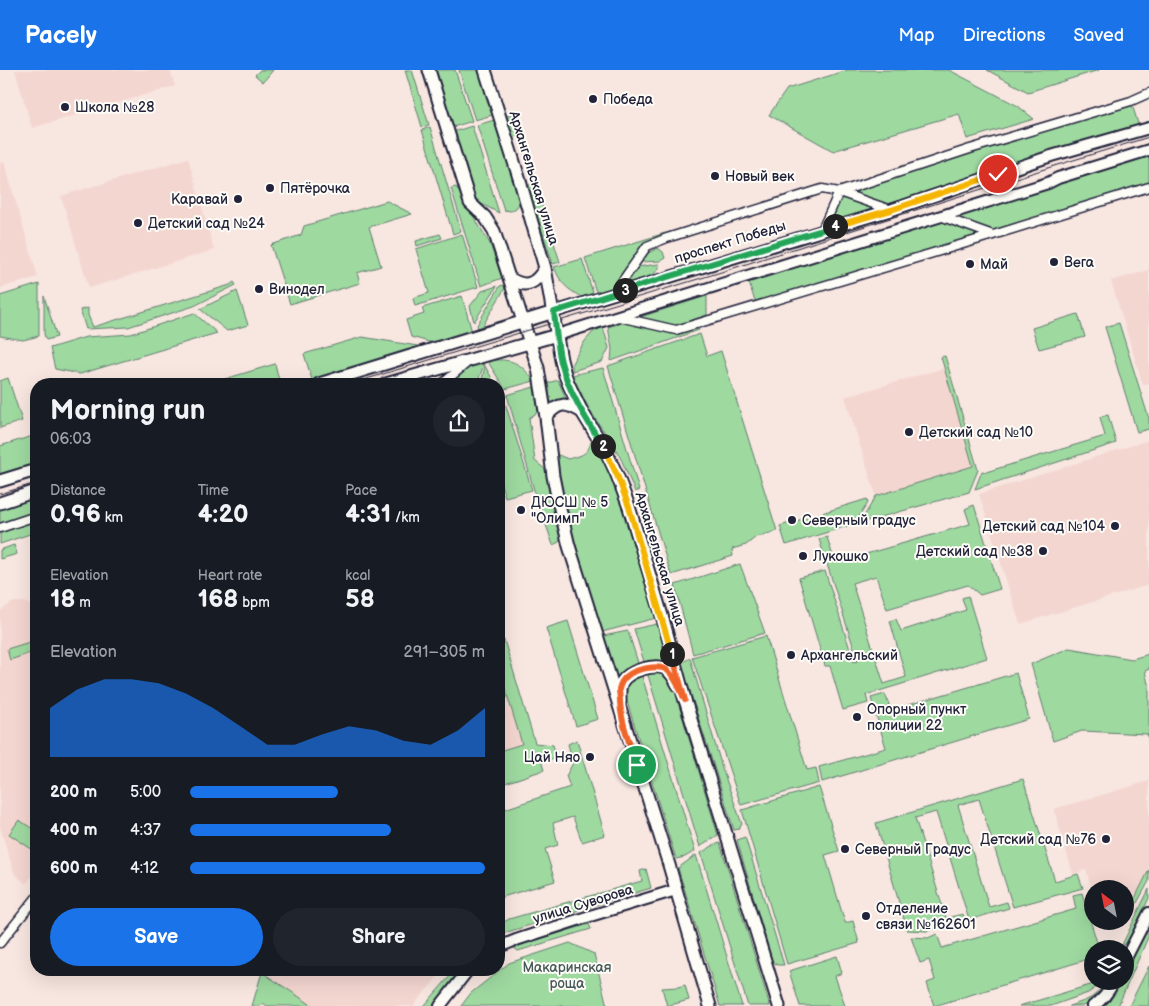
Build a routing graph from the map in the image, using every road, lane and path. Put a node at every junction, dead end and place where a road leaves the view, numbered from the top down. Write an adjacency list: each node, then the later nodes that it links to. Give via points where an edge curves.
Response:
1 (429, 70): 13 (main road, via 470,203 494,231)
2 (486, 70): 12 (main road, Архангельская улица)
3 (1149, 93): 7 (street)
4 (1149, 128): 8 (main road, проспект Победы, via 1051,156)
5 (1149, 150): 9 (main road)
6 (1149, 187): 11 (street)
7 (840, 192): 8 (street); 10 (street); 14 (street, via 822,189 647,246)
8 (891, 210): 10 (main road, проспект Победы)
9 (940, 216): 11 (street); 16 (main road)
10 (822, 230): 14 (main road, проспект Победы)
11 (993, 236): 16 (street, via 676,330)
12 (545, 268): 13 (main road, via 530,284 518,284); 15 (main road, Архангельская улица)
13 (511, 279): 17 (main road)
14 (614, 293): 15 (main road, проспект Победы)
15 (554, 312): 17 (main road, проспект Победы); 18 (main road, Архангельская улица)
16 (617, 316): 18 (main road)
17 (524, 321): 19 (main road); 21 (main road, проспект Победы)
18 (557, 335): 19 (main road); 24 (main road, Архангельская улица, via 565,375)
19 (530, 343): 20 (main road); 25 (main road, via 541,382)
20 (470, 360): 22 (main road); 23 (street)
21 (339, 378)
22 (407, 378)
23 (449, 378)
24 (582, 412): 25 (main road, via 565,405 554,408); 32 (main road, Архангельская улица, via 606,451 629,507)
25 (546, 418): 33 (main road, via 562,519)
26 (30, 472): 27 (main road)
27 (0, 481)
28 (30, 493): 29 (main road)
29 (0, 503)
30 (30, 518): 31 (street)
31 (0, 528)
32 (685, 700): 33 (main road, via 672,675 666,669 654,667 634,672 622,682 619,690); 44 (main road, Архангельская улица)
33 (621, 714): 34 (main road)
34 (676, 890): 39 (main road, улица Суворова); 43 (main road)
35 (30, 906): 38 (street)
36 (1149, 913): 37 (main road)
37 (1134, 942)
38 (0, 943)
39 (505, 945)
40 (464, 976): 42 (main road)
41 (1110, 990): 45 (main road, via 1101,1002)
42 (440, 1006)
43 (710, 1006)
44 (779, 1006)
45 (1093, 1006)

